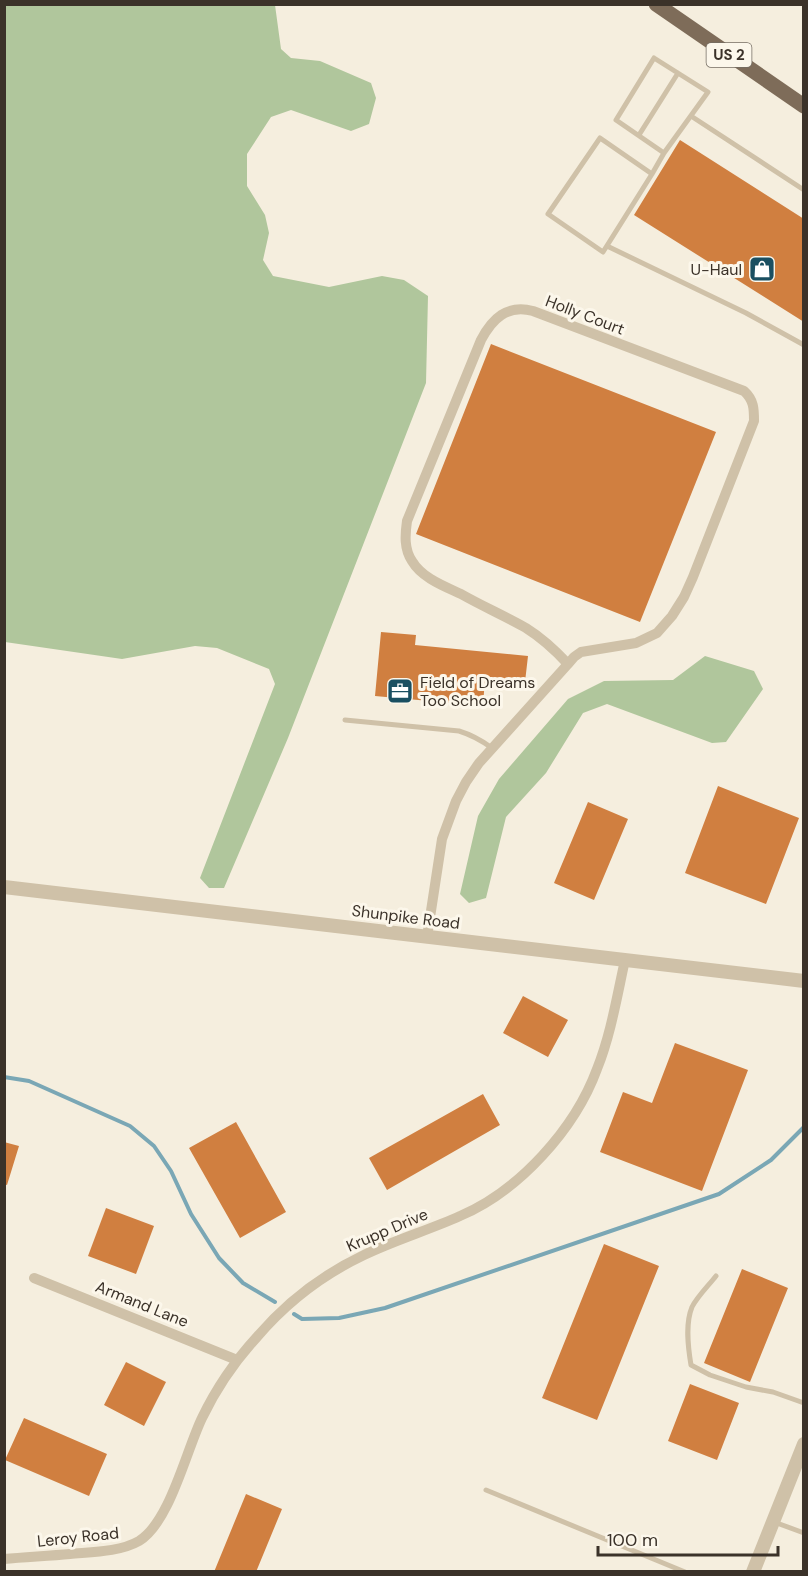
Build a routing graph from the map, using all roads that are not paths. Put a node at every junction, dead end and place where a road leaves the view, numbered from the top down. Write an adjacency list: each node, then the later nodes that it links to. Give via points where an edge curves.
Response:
1 (656, 4): 3 (main road, US 2)
2 (678, 73): 4 (lane, via 708,92); 5 (lane); 5 (lane, via 654,58 616,120)
3 (804, 106)
4 (691, 116): 6 (lane); 8 (lane)
5 (639, 135): 6 (lane)
6 (664, 153): 7 (lane)
7 (652, 174): 9 (lane); 9 (lane, via 600,138 548,214 603,252)
8 (804, 190)
9 (607, 246): 10 (lane)
10 (804, 345)
11 (568, 664): 11 (street, Holly Court, via 581,652 648,638 672,616 698,567 751,431 754,410 744,392 533,311 514,309 494,320 481,340 407,521 406,544 413,563 430,578 526,629); 13 (street, Holly Court)
12 (345, 720): 13 (lane, via 459,731)
13 (492, 748): 15 (street, Holly Court, via 466,782 446,824)
14 (4, 887): 15 (street, Shunpike Road)
15 (427, 936): 16 (street, Shunpike Road)
16 (625, 960): 17 (street, Shunpike Road); 20 (street, Krupp Drive, via 606,1043 592,1083 571,1119 539,1160 512,1184 463,1215 366,1254 336,1271 276,1316)
17 (804, 981)
18 (716, 1276): 21 (lane, via 693,1306 688,1325 691,1365 710,1375)
19 (34, 1278): 20 (street, Armand Lane)
20 (237, 1360): 25 (street, Krupp Drive, via 202,1418 170,1500)
21 (804, 1403)
22 (804, 1444): 24 (street)
23 (486, 1490): 28 (lane)
24 (773, 1521): 26 (lane); 29 (street)
25 (150, 1532): 27 (street, Leroy Road, via 130,1546 100,1552)
26 (804, 1533)
27 (4, 1559)
28 (685, 1572)
29 (753, 1572)

